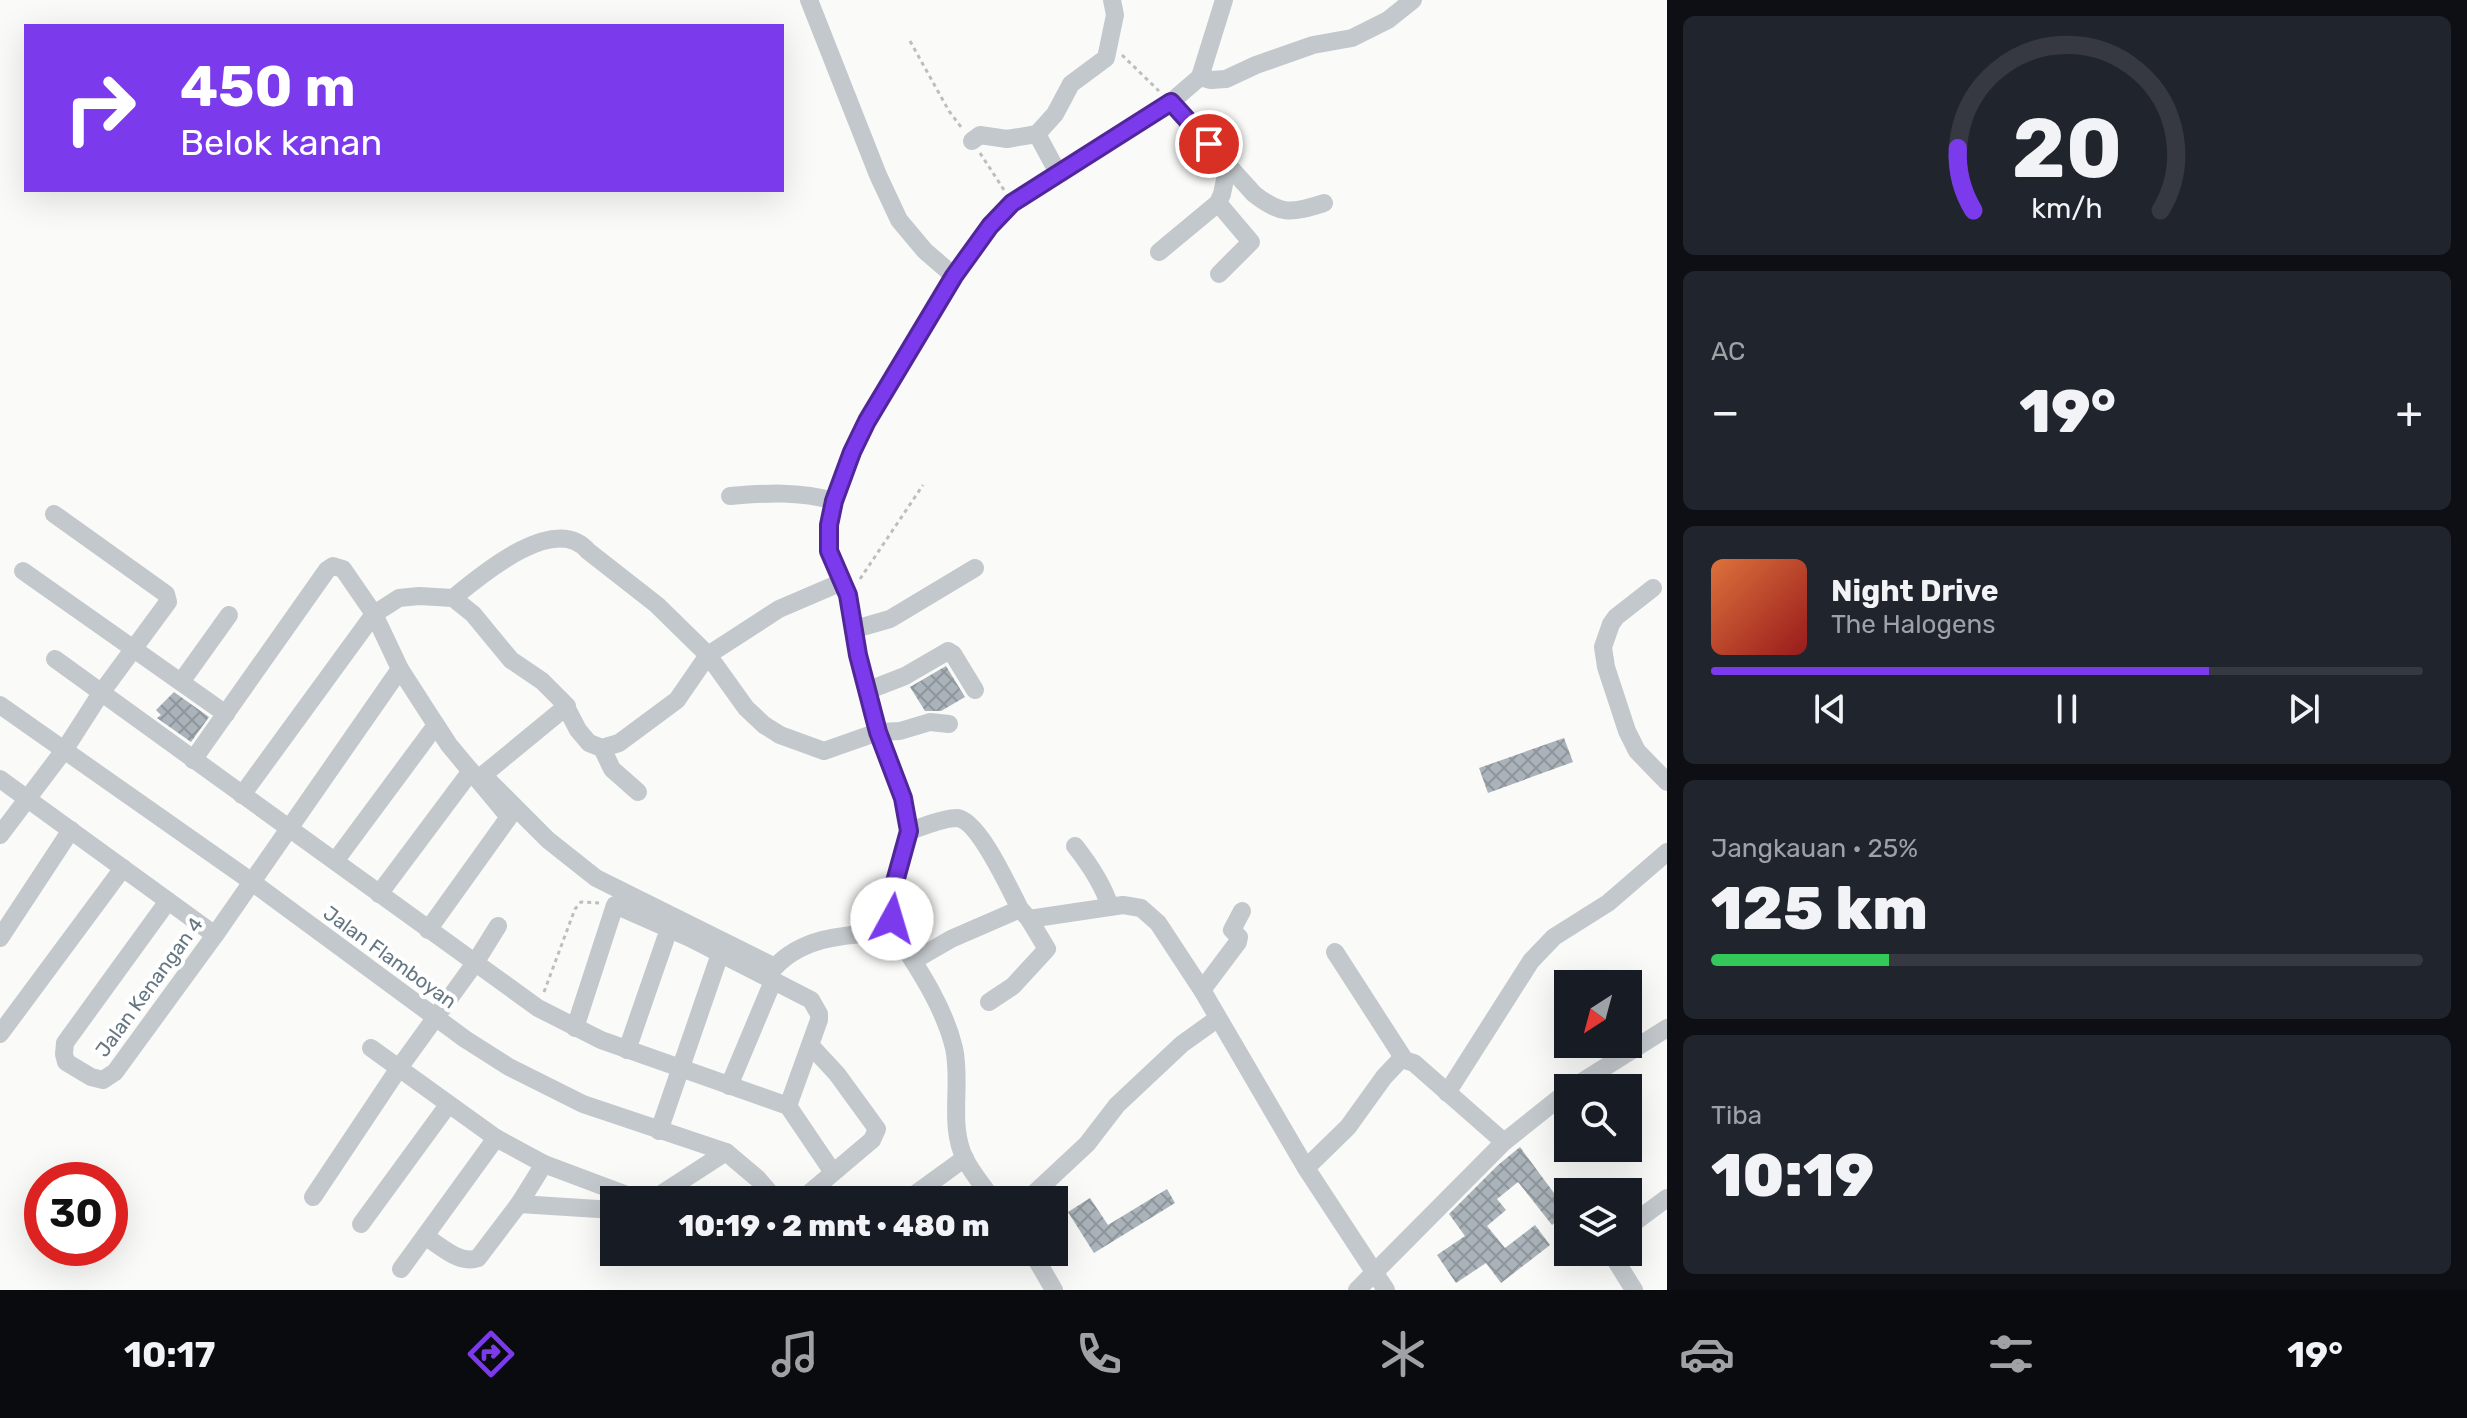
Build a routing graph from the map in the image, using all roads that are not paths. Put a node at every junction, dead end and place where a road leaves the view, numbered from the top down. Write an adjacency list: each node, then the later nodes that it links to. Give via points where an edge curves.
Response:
1 (809, 0): 15 (street, via 899,220)
2 (1112, 0): 7 (street, via 1115,15 1106,58 1071,84)
3 (1224, 0): 5 (street)
4 (1413, 0): 5 (street, via 1352,38 1313,45 1226,79)
5 (1200, 77): 6 (street)
6 (1171, 102): 9 (street); 10 (street)
7 (1037, 134): 8 (street, via 1007,139 980,135); 10 (street)
8 (972, 141)
9 (1228, 165): 11 (street); 12 (street, via 1276,210)
10 (1058, 173): 15 (street, via 1012,203)
11 (1218, 203): 13 (street); 14 (street, via 1251,242)
12 (1324, 203)
13 (1159, 252)
14 (1219, 274)
15 (954, 276): 17 (street, via 867,421)
16 (730, 496): 17 (street, via 815,495)
17 (834, 501): 22 (street, via 829,551)
18 (54, 514): 27 (street, via 166,594 166,606)
19 (975, 568): 26 (street, via 890,619)
20 (23, 571): 27 (street)
21 (1653, 588): 46 (street, via 1616,617 1603,647 1627,731 1637,751)
22 (845, 589): 26 (street); 28 (street, via 779,609)
23 (453, 598): 24 (street, via 399,598); 28 (street, via 488,570 536,543 574,540 657,605); 36 (street, via 511,660)
24 (374, 614): 30 (street); 37 (street, via 343,569 330,567); 48 (street)
25 (229, 615): 31 (street)
26 (855, 629): 32 (street)
27 (133, 647): 31 (street); 34 (street)
28 (708, 655): 40 (street, via 754,716 794,741 824,751); 41 (street, via 677,700 619,743)
29 (55, 659): 34 (street)
30 (400, 669): 39 (street); 50 (street, Jalan Kenangan 4)
31 (181, 682): 37 (street)
32 (869, 690): 33 (street, via 948,651); 40 (street)
33 (975, 690)
34 (101, 693): 42 (street); 43 (street)
35 (0, 705): 42 (street, Jalan Flamboyan)
36 (567, 706): 41 (street, via 583,737); 67 (street, via 483,775 548,840 596,878 775,967 786,955 817,940)
37 (226, 714): 43 (street)
38 (949, 724): 40 (street, via 930,722)
39 (436, 725): 44 (street); 56 (street)
40 (878, 732): 52 (street, via 903,798)
41 (602, 748): 47 (street, via 612,769)
42 (65, 749): 49 (street); 58 (street, Jalan Flamboyan)
43 (193, 760): 48 (street)
44 (471, 771): 59 (street); 66 (street, via 509,817)
45 (0, 779): 49 (street)
46 (1667, 782)
47 (638, 792)
48 (242, 795): 50 (street)
49 (27, 798): 51 (street); 53 (street)
50 (289, 829): 56 (street); 58 (street, Jalan Kenangan 4)
51 (71, 830): 57 (street); 69 (street)
52 (909, 831): 63 (street, via 964,820); 67 (street, via 893,889)
53 (0, 835)
54 (1075, 846): 61 (street)
55 (1667, 852): 90 (street, via 1608,903 1546,943)
56 (336, 860): 59 (street)
57 (123, 868): 60 (street); 81 (street)
58 (252, 882): 68 (street, Jalan Kenangan 4); 77 (street, Jalan Flamboyan)
59 (379, 894): 66 (street)
60 (168, 901): 68 (street); 68 (street, Jalan Kenangan 4, via 65,1043 66,1062 91,1077 109,1078)
61 (1110, 907): 63 (street); 75 (street, via 1134,906 1149,913)
62 (1242, 911): 75 (street, via 1232,930 1238,942)
63 (1025, 914): 72 (street, via 951,939); 76 (street, via 1047,949 1013,986)
64 (498, 926): 73 (street)
65 (669, 929): 71 (street); 79 (street, via 615,905); 84 (street)
66 (428, 930): 73 (street)
67 (894, 931): 72 (street)
68 (215, 935)
69 (0, 938)
70 (1335, 952): 85 (street)
71 (720, 954): 74 (street); 86 (street)
72 (913, 961): 98 (street, via 953,1045)
73 (475, 963): 77 (street); 79 (street)
74 (773, 981): 82 (street, via 816,1007 819,1020); 89 (street)
75 (1202, 990): 78 (street)
76 (989, 1002)
77 (436, 1016): 87 (street); 94 (street, Jalan Flamboyan, via 545,1087)
78 (1217, 1019): 100 (street); 108 (street, via 1117,1105 1087,1144)
79 (575, 1028): 84 (street)
80 (1667, 1028): 88 (street)
81 (0, 1034)
82 (811, 1046): 93 (street); 101 (street, via 877,1129 872,1140)
83 (371, 1048): 87 (street)
84 (627, 1050): 86 (street)
85 (1404, 1059): 90 (street); 100 (street, via 1393,1065 1348,1127)
86 (680, 1066): 89 (street); 94 (street)
87 (399, 1068): 92 (street); 109 (street)
88 (1595, 1074)
89 (729, 1086): 93 (street)
90 (1447, 1093): 96 (street)
91 (1554, 1103): 96 (street)
92 (448, 1105): 95 (street); 114 (street)
93 (788, 1106): 101 (street)
94 (659, 1131): 97 (street, Jalan Flamboyan)
95 (496, 1138): 99 (street); 115 (street)
96 (1504, 1142): 119 (street)
97 (726, 1152): 103 (street); 104 (street, Jalan Flamboyan)
98 (965, 1158): 106 (street); 107 (street)
99 (544, 1164): 102 (street); 111 (street)
100 (1306, 1168): 119 (street)
101 (832, 1171): 105 (street)
102 (603, 1186)
103 (674, 1186)
104 (764, 1186)
105 (816, 1186)
106 (926, 1186)
107 (984, 1186)
108 (1042, 1186)
109 (313, 1197)
110 (1667, 1198): 113 (street)
111 (519, 1204): 112 (street); 115 (street, via 474,1260 462,1259)
112 (600, 1209)
113 (1642, 1217)
114 (361, 1224)
115 (426, 1237): 118 (street)
116 (1040, 1266): 120 (street)
117 (1619, 1266): 123 (street)
118 (401, 1269)
119 (1374, 1273): 121 (street); 122 (street)
120 (1054, 1290)
121 (1357, 1290)
122 (1386, 1290)
123 (1634, 1290)

